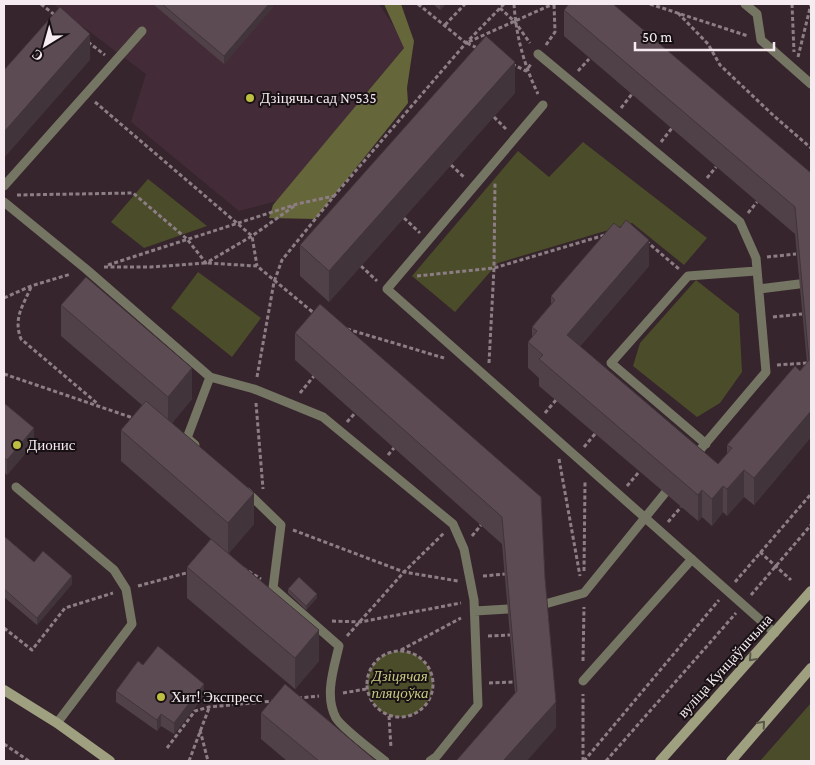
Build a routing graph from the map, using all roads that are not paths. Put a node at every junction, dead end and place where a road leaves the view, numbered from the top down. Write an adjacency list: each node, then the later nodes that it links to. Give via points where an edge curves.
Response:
1 (745, 4): 4 (lane, via 757,14 761,40)
2 (142, 31): 6 (lane)
3 (538, 54): 8 (lane, via 740,222 756,258)
4 (811, 84)
5 (543, 105): 18 (lane, via 387,289)
6 (4, 186)
7 (4, 202): 11 (lane)
8 (756, 271): 10 (lane); 12 (lane, via 688,276 611,363)
9 (799, 284): 10 (lane)
10 (759, 289): 12 (lane, via 766,372)
11 (210, 377): 13 (lane, via 187,438); 23 (lane, via 254,389 323,417 453,524 464,549)
12 (706, 444): 14 (lane)
13 (202, 451)
14 (688, 465)
15 (16, 487): 28 (lane, via 114,570 126,589 132,624)
16 (241, 487): 30 (lane, via 281,525 273,588 339,646 330,695 337,720)
17 (665, 494): 18 (lane)
18 (645, 518): 19 (lane); 21 (lane, via 584,593)
19 (692, 559): 24 (lane); 26 (lane)
20 (811, 592): 24 (main road, вуліца Кунцаўшчына)
21 (545, 604)
22 (508, 609): 23 (lane)
23 (475, 611): 31 (lane, via 478,706)
24 (775, 632): 32 (main road, вуліца Кунцаўшчына, one-way to 32)
25 (811, 668): 33 (main road, one-way to 25)
26 (583, 681)
27 (4, 690): 28 (main road)
28 (56, 723): 29 (main road)
29 (110, 761)
30 (385, 761)
31 (430, 761)
32 (660, 761)
33 (731, 761)

